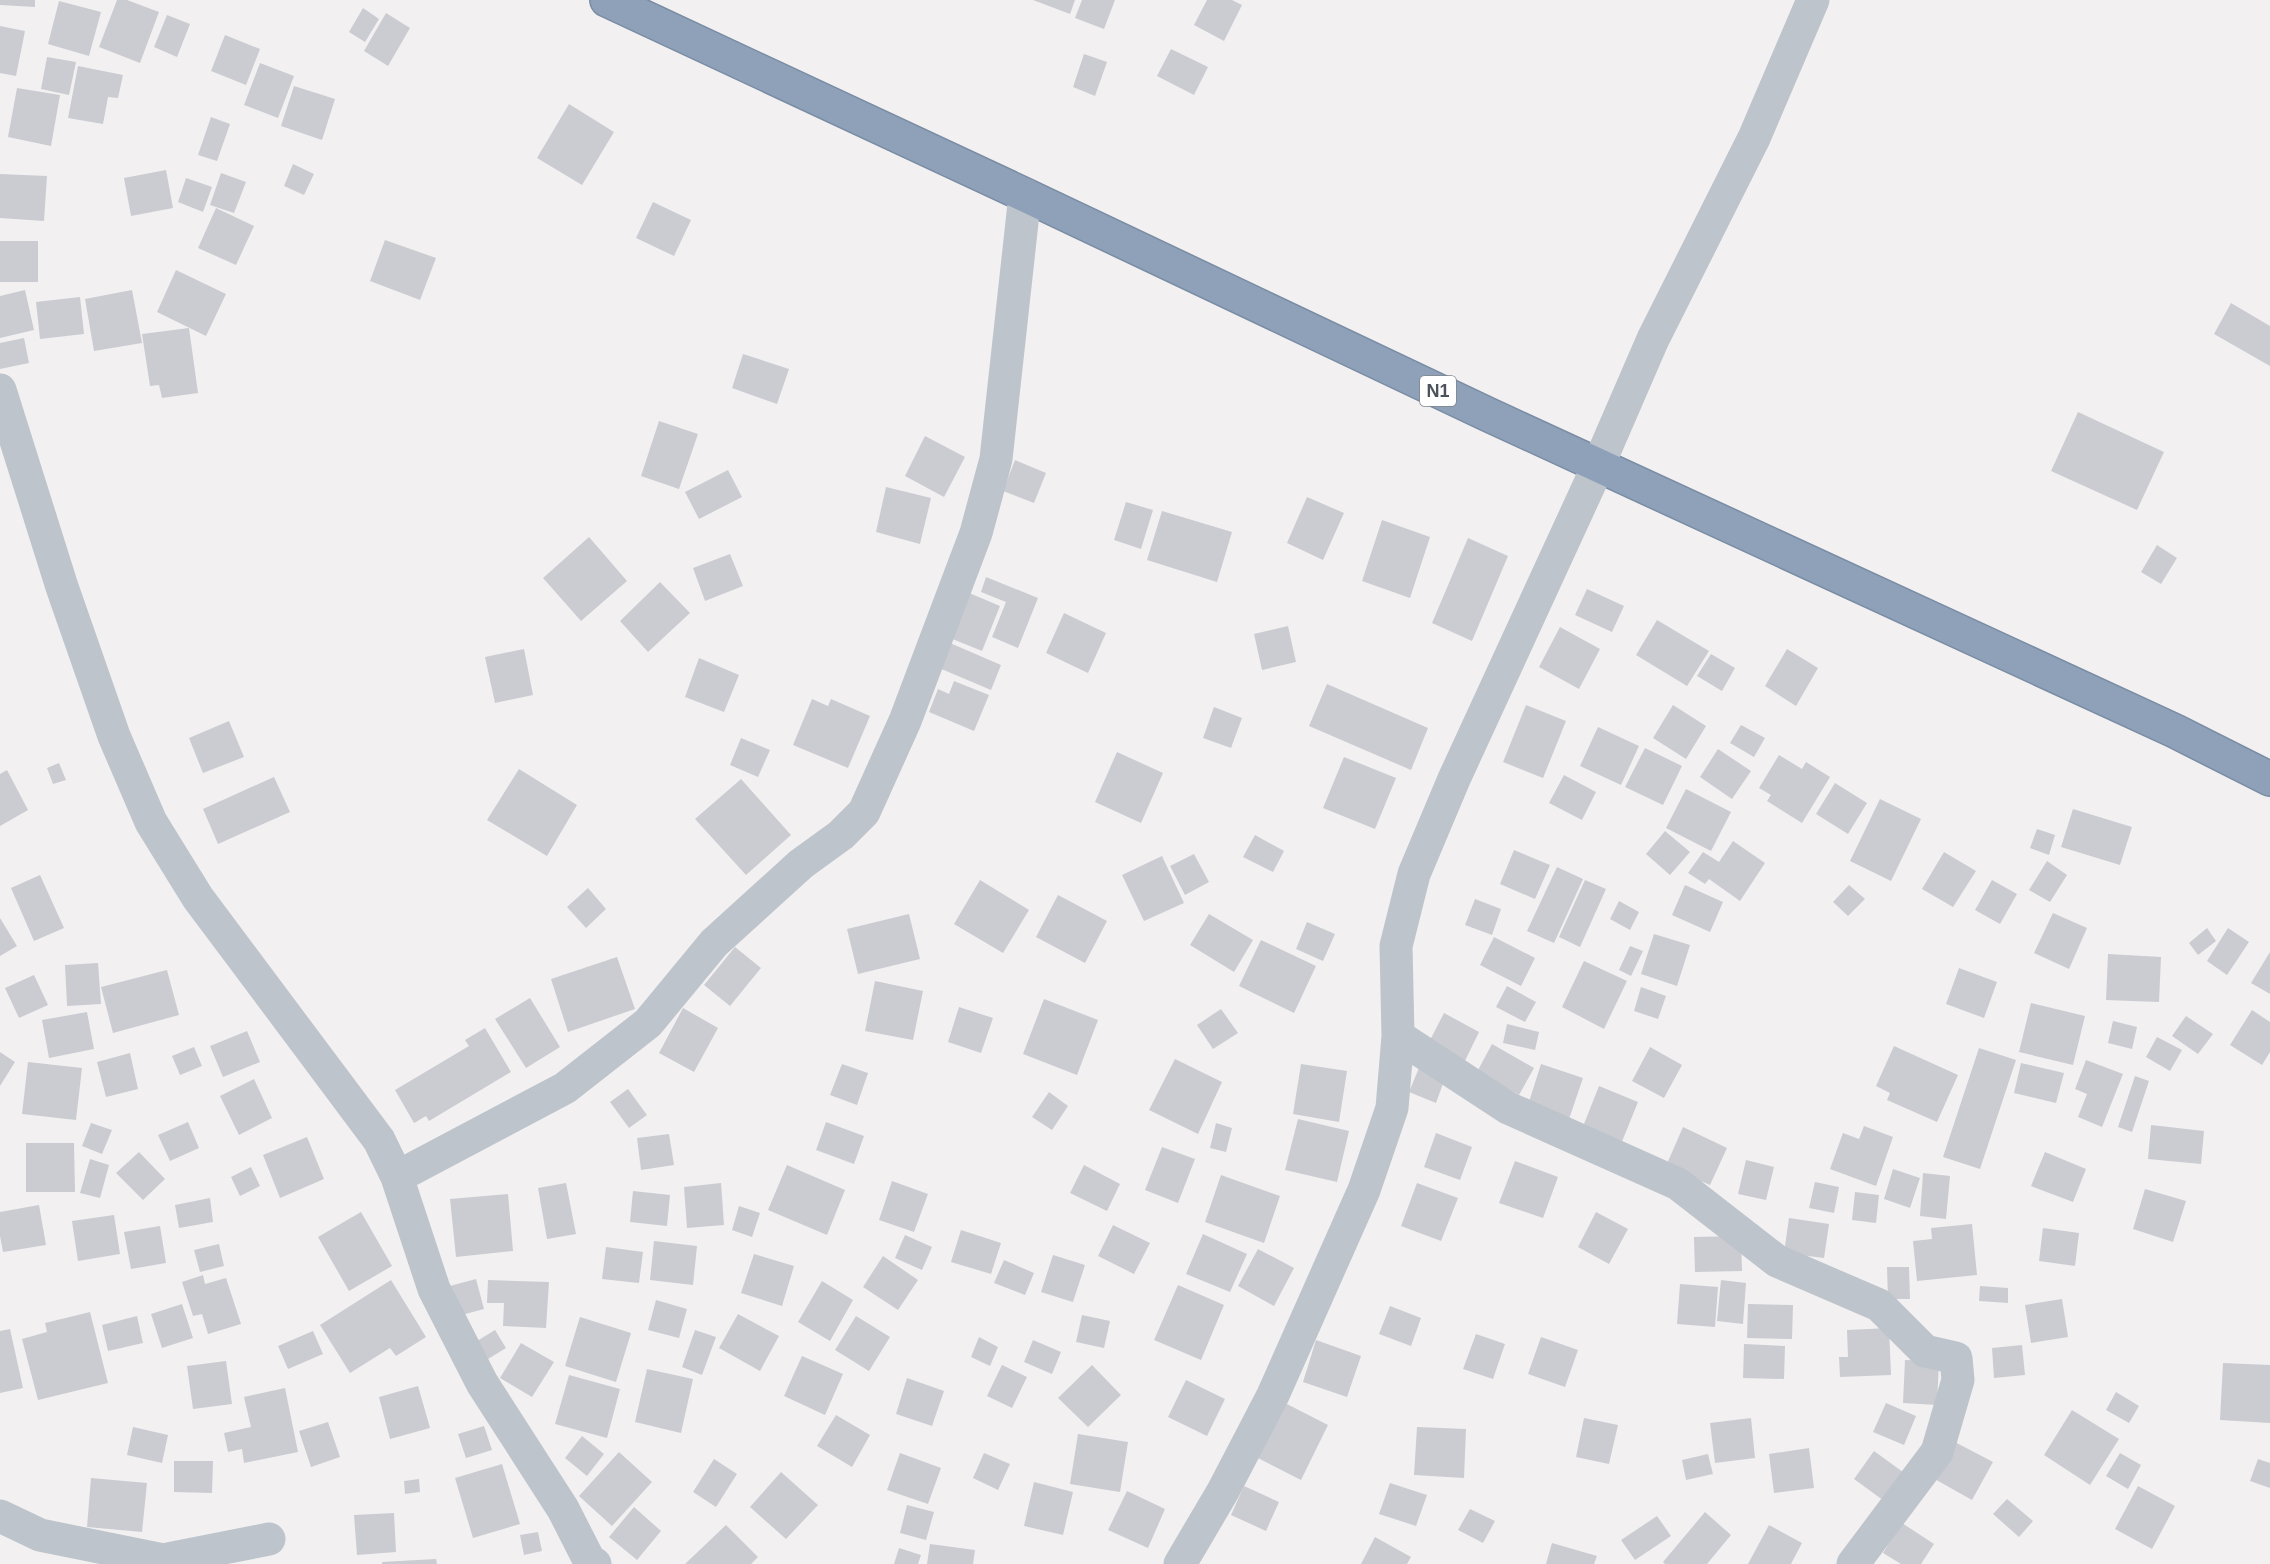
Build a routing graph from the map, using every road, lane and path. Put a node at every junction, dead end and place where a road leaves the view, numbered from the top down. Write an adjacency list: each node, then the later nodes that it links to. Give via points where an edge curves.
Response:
1 (607, 0): 3 (highway, N1)
2 (1813, 0): 5 (street, via 1754,138 1653,339)
3 (1025, 195): 5 (highway, N1); 8 (street, via 996,459 976,533 927,667 864,812 714,944 648,1023 565,1088)
4 (0, 390): 8 (street, via 88,662 151,822 198,898 379,1140)
5 (1598, 466): 6 (highway, N1, via 2175,731); 7 (street, via 1414,874 1396,946)
6 (2270, 779)
7 (1398, 1036): 12 (street, via 1392,1108 1364,1190 1273,1395); 13 (street, via 1508,1108 1677,1184 1777,1261 1879,1305 1925,1351 1956,1358 1958,1380 1937,1452)
8 (397, 1177): 11 (street, via 434,1289 482,1383)
9 (0, 1516): 10 (street, via 40,1535 163,1560)
10 (269, 1539)
11 (595, 1564)
12 (1180, 1564)
13 (1853, 1564)

